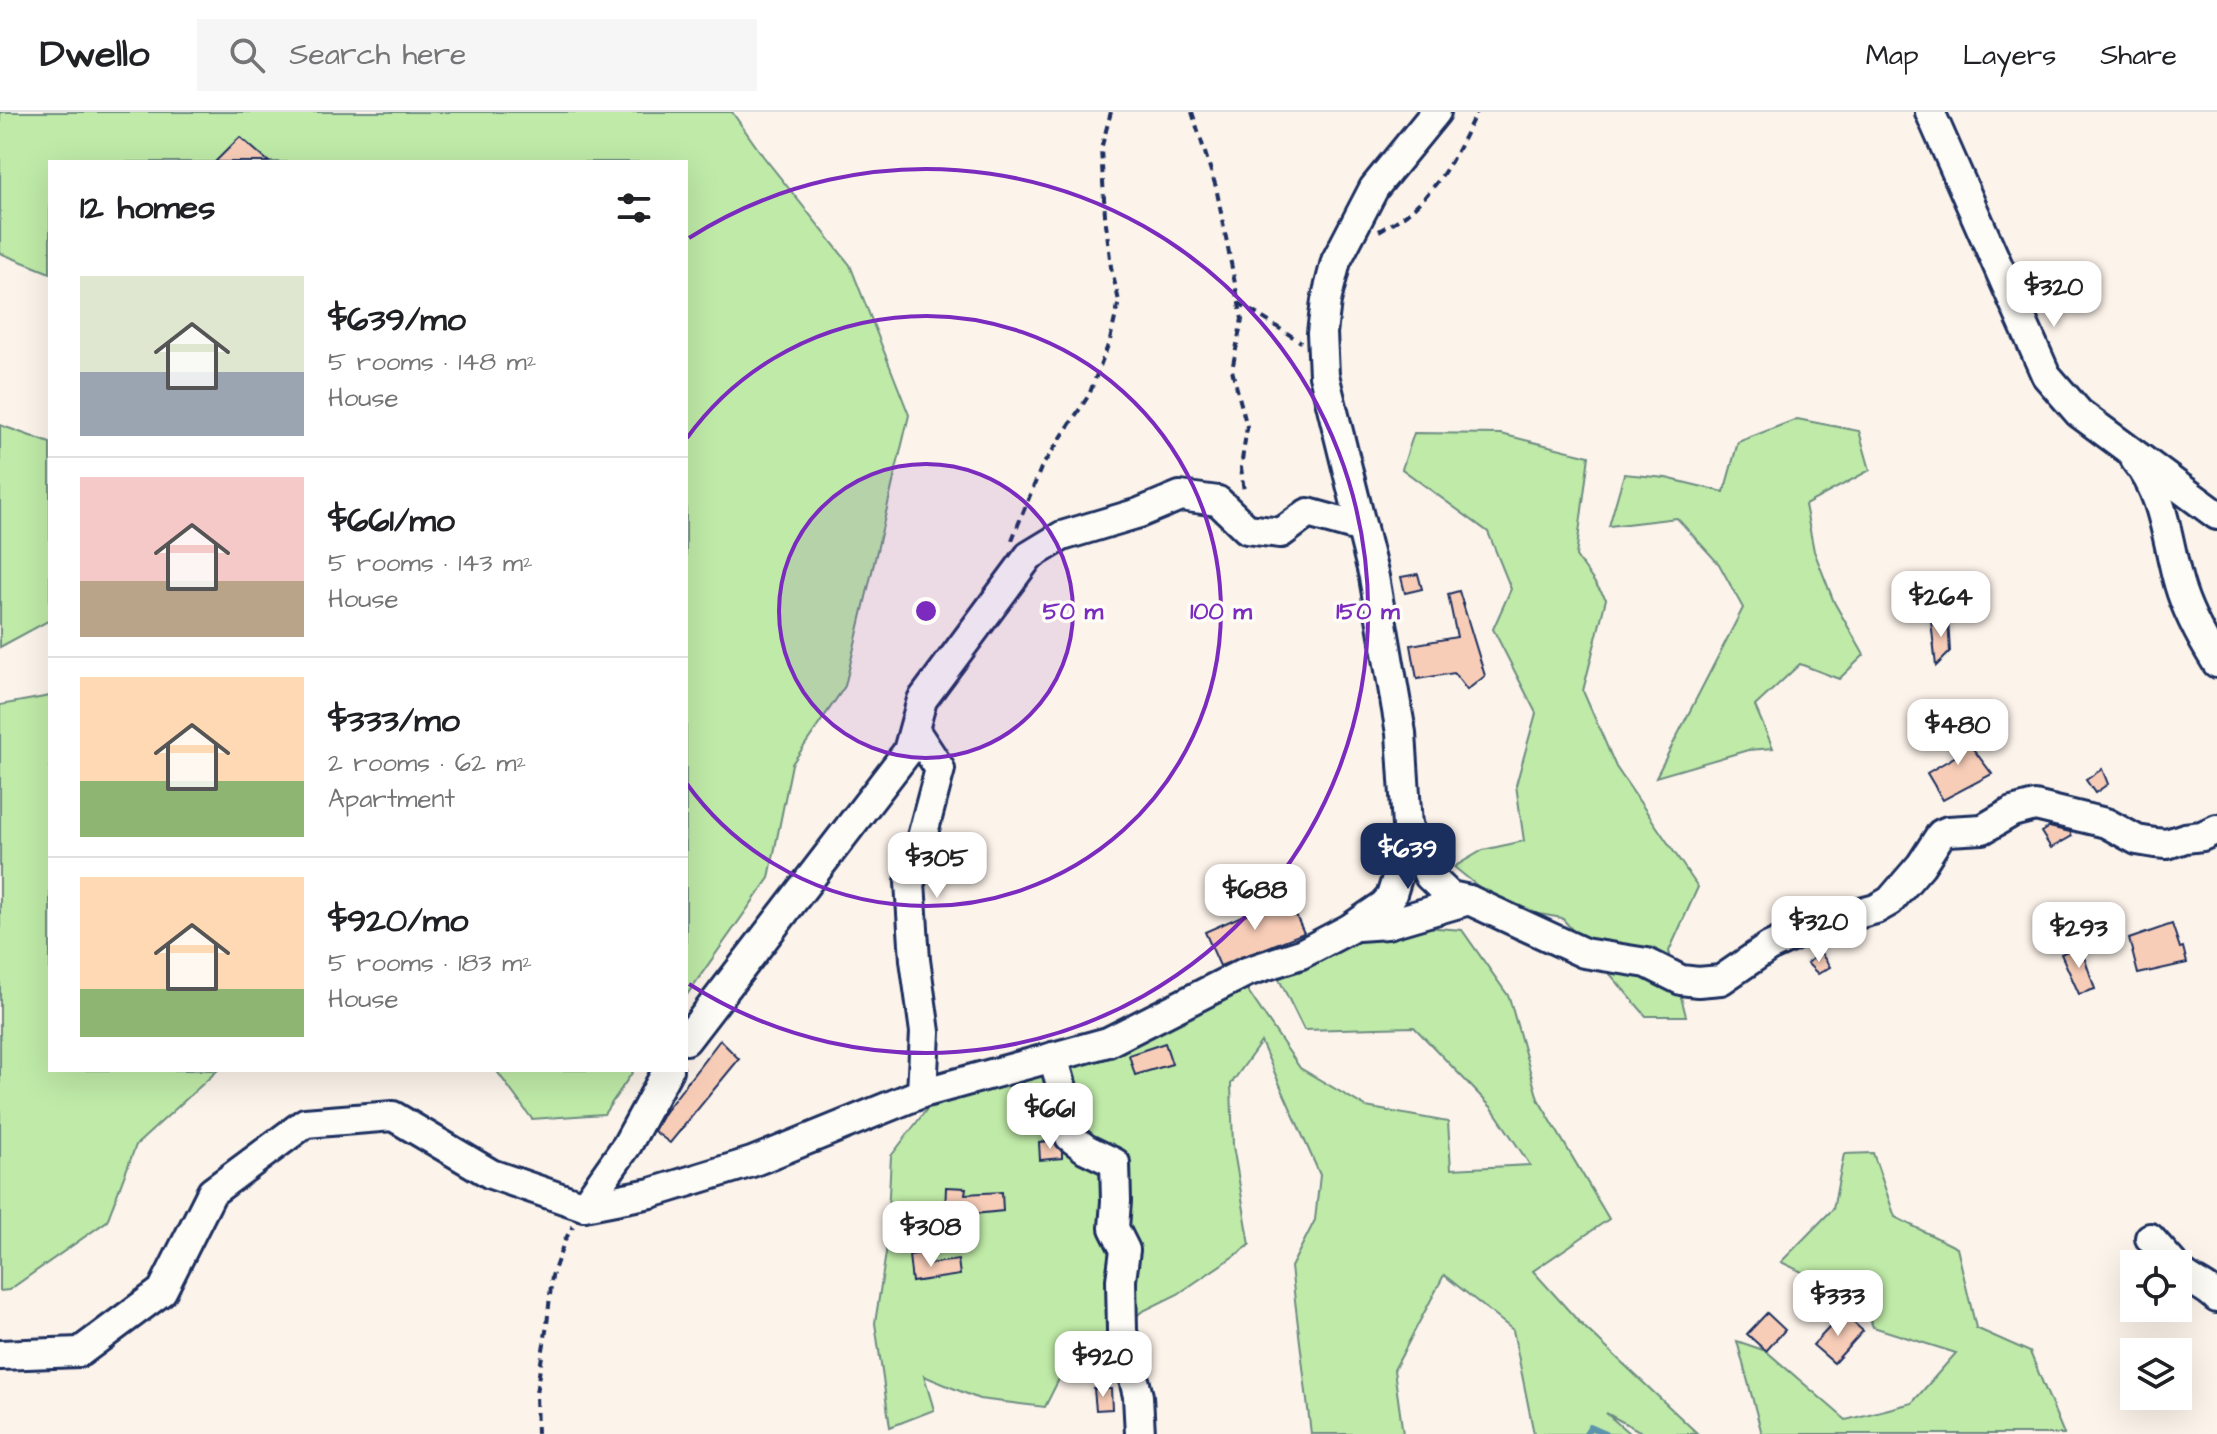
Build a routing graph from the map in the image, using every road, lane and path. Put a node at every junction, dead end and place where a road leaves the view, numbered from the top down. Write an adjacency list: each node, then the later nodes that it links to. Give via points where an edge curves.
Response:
1 (1111, 112): 13 (path, via 1101,149 1119,301 1110,340 1089,395 1041,468)
2 (1192, 112): 7 (path, via 1216,187)
3 (1436, 112): 8 (street, via 1374,188 1336,261 1326,301)
4 (1476, 112): 6 (path, via 1432,188 1409,212)
5 (1930, 112): 9 (street, via 2046,375 2079,413)
6 (1378, 232)
7 (1239, 303): 8 (path); 12 (path, via 1242,319 1232,370 1247,427 1241,467)
8 (1323, 355): 11 (street, via 1331,410)
9 (2127, 449): 10 (street); 14 (street, via 2156,496 2189,612)
10 (2217, 515)
11 (1362, 528): 12 (street, via 1308,513 1281,533); 16 (street, via 1401,733)
12 (1247, 529): 15 (street, via 1218,501 1180,496 1062,536 1029,556 922,700)
13 (1009, 545)
14 (2217, 663)
15 (915, 731): 20 (street, via 908,751); 23 (street, via 940,769 910,882 925,1032)
16 (1407, 825): 18 (street, via 1429,876 1450,896); 19 (street, via 1408,842 1391,897)
17 (2217, 829): 18 (street, via 2155,843 2137,840 2106,823 2035,806 1983,829 1948,831 1890,901 1769,947 1721,980 1681,980 1647,963 1584,953)
18 (1469, 900): 19 (street, via 1387,924)
19 (1353, 926): 21 (street, via 1301,954 1246,972 1108,1042)
20 (688, 1037)
21 (1053, 1057): 23 (street); 31 (street, via 1070,1137 1115,1163 1114,1228 1125,1250 1122,1331 1138,1396)
22 (667, 1072): 24 (street, via 627,1145)
23 (922, 1093): 24 (street, via 752,1162 651,1193)
24 (584, 1206): 29 (street, via 491,1174 393,1116 305,1123 212,1192 162,1291 80,1352); 30 (path, via 552,1276 536,1393)
25 (2150, 1238): 26 (street)
26 (2161, 1250)
27 (2192, 1280): 28 (street)
28 (2217, 1298)
29 (0, 1355)
30 (537, 1434)
31 (1140, 1434)

